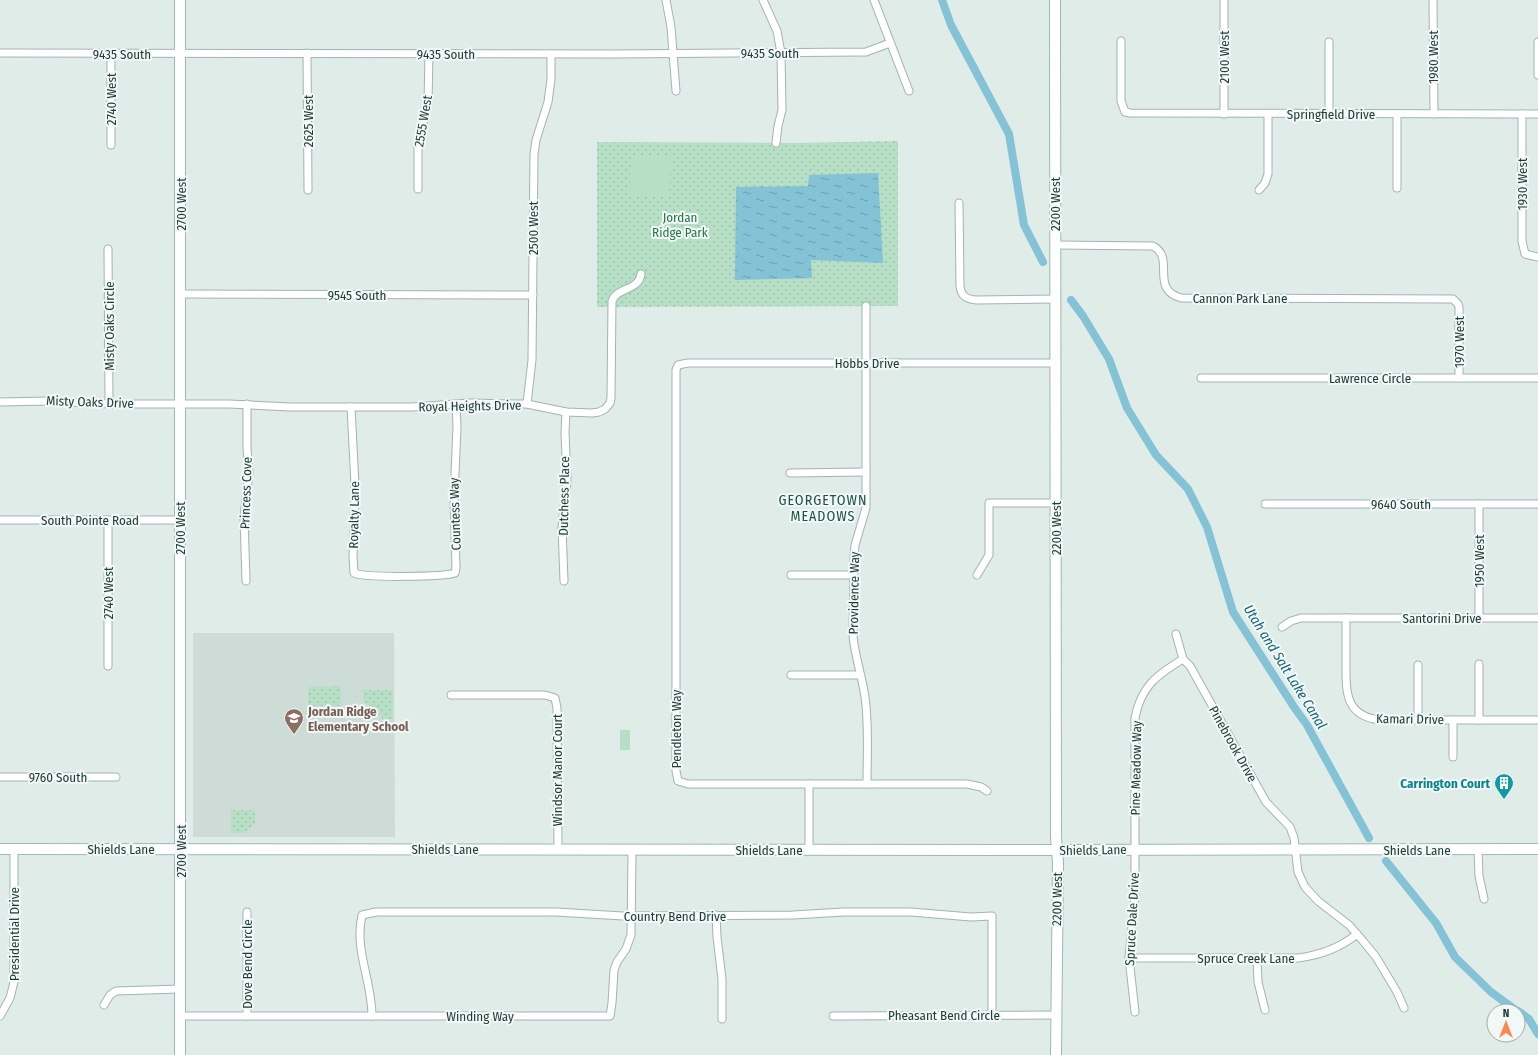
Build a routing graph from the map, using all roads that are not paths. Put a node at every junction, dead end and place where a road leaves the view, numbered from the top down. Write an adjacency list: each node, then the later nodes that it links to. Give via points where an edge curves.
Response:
1 (180, 0): 17 (main road, 2700 West)
2 (666, 0): 14 (street)
3 (763, 0): 15 (street, via 777,31)
4 (874, 0): 11 (street)
5 (1055, 0): 37 (main road, 2200 West)
6 (1224, 0): 23 (street, 2100 West)
7 (1433, 0): 27 (street, 1980 West)
8 (1121, 41): 23 (street, Springfield Drive, via 1121,101 1124,112)
9 (1329, 42): 25 (street)
10 (1538, 42): 20 (street)
11 (890, 43): 15 (street, 9435 South, via 866,52); 22 (street)
12 (0, 53): 16 (street, 9435 South)
13 (308, 53): 17 (street, 9435 South); 18 (street, 9435 South); 34 (street, 2625 West)
14 (673, 53): 15 (street, 9435 South); 19 (street, 9435 South); 21 (street)
15 (781, 53): 30 (street, via 782,102)
16 (111, 54): 17 (street, 9435 South); 31 (street, 2740 West)
17 (181, 54): 41 (main road, 2700 West)
18 (429, 54): 19 (street, 9435 South); 33 (street, 2555 West, via 428,103 418,143)
19 (551, 54): 42 (street, 2500 West, via 548,102 534,154)
20 (1538, 75)
21 (676, 91)
22 (909, 91)
23 (1224, 114): 24 (street, Springfield Drive)
24 (1268, 114): 25 (street, Springfield Drive); 35 (street, via 1268,174)
25 (1329, 114): 26 (street, Springfield Drive)
26 (1397, 114): 27 (street, Springfield Drive); 32 (street)
27 (1434, 114): 28 (street, Springfield Drive)
28 (1522, 114): 29 (street, Springfield Drive); 39 (street, 1930 West, via 1522,241 1525,254)
29 (1538, 114)
30 (776, 143)
31 (111, 145)
32 (1397, 188)
33 (418, 189)
34 (308, 190)
35 (1259, 190)
36 (959, 203): 43 (street, via 960,286 966,298)
37 (1055, 245): 43 (main road, 2200 West); 45 (street, Cannon Park Lane, via 1153,246 1162,255 1165,286 1170,293 1181,298 1450,298 1456,301)
38 (108, 249): 53 (street, Misty Oaks Circle)
39 (1538, 257)
40 (641, 274): 59 (street, Royal Heights Drive, via 637,284 616,293 612,301 610,403 599,412)
41 (181, 294): 42 (street, 9545 South); 54 (main road, 2700 West)
42 (532, 295): 57 (street, 2500 West, via 532,360)
43 (1055, 299): 47 (main road, 2200 West)
44 (866, 306): 46 (street, Providence Way)
45 (1458, 307): 50 (street, 1970 West)
46 (866, 363): 47 (street, Hobbs Drive); 48 (street, Hobbs Drive); 61 (street, Providence Way)
47 (1056, 363): 62 (main road, 2200 West)
48 (678, 365): 94 (street, Pendleton Way, via 676,776 678,781 688,784)
49 (1202, 378): 50 (street, Lawrence Circle)
50 (1459, 378): 51 (street, Lawrence Circle)
51 (1538, 378)
52 (0, 402): 53 (street, Misty Oaks Drive)
53 (109, 404): 54 (street, Misty Oaks Drive)
54 (181, 404): 55 (street, Royal Heights Drive); 68 (main road, 2700 West)
55 (247, 404): 58 (street, Royal Heights Drive); 73 (street, Princess Cove, via 249,473 244,517)
56 (456, 404): 57 (street, Royal Heights Drive); 58 (street, Royal Heights Drive); 72 (street, Countess Way, via 455,573 441,576)
57 (527, 404): 59 (street, Royal Heights Drive)
58 (351, 407): 72 (street, Royalty Lane, via 355,485 354,573 367,576)
59 (566, 412): 74 (street, Dutchess Place, via 567,480 562,521)
60 (790, 472): 61 (street)
61 (866, 472): 70 (street, Providence Way, via 866,508 855,545)
62 (1056, 503): 71 (street, via 989,503 989,555); 105 (main road, 2200 West)
63 (1265, 504): 64 (street, 9640 South)
64 (1479, 504): 65 (street, 9640 South); 76 (street, 1950 West)
65 (1538, 504)
66 (0, 520): 67 (street, South Pointe Road)
67 (108, 520): 68 (street, South Pointe Road); 83 (street, 2740 West)
68 (180, 520): 99 (main road, 2700 West)
69 (791, 575): 70 (street)
70 (853, 575): 85 (street, Providence Way, via 854,648)
71 (977, 575)
72 (404, 576)
73 (246, 581)
74 (564, 581)
75 (1346, 618): 76 (street, Santorini Drive); 78 (street, Santorini Drive, via 1301,618); 87 (street, Kamari Drive, via 1346,694 1352,706 1362,715 1374,719)
76 (1479, 618): 77 (street, Santorini Drive)
77 (1538, 618)
78 (1282, 627)
79 (1176, 634): 80 (street, Pinebrook Drive)
80 (1183, 659): 106 (street, Pine Meadow Way, via 1151,682 1142,695 1137,710); 107 (street, Pinebrook Drive, via 1190,666 1266,802 1290,827)
81 (1479, 664): 89 (street)
82 (1418, 665): 87 (street)
83 (108, 666)
84 (790, 675): 85 (street)
85 (860, 675): 95 (street, Providence Way, via 866,706)
86 (452, 695): 102 (street, Windsor Manor Court, via 545,695 555,698)
87 (1418, 720): 88 (street, Kamari Drive)
88 (1453, 720): 89 (street, Kamari Drive); 91 (street)
89 (1479, 720): 90 (street, Kamari Drive)
90 (1538, 720)
91 (1453, 757)
92 (0, 777): 93 (street, 9760 South)
93 (116, 777)
94 (809, 784): 95 (street, Pendleton Way); 104 (street)
95 (866, 784): 96 (street, Pendleton Way, via 967,784)
96 (987, 791)
97 (0, 848): 98 (main road, Shields Lane)
98 (14, 848): 99 (main road, Shields Lane); 122 (street, Presidential Drive, via 14,982 10,998)
99 (180, 849): 102 (main road, Shields Lane); 115 (main road, 2700 West)
100 (1478, 849): 101 (main road, Shields Lane); 107 (main road, Shields Lane); 108 (street, via 1479,876)
101 (1538, 849)
102 (558, 850): 103 (main road, Shields Lane)
103 (632, 850): 104 (main road, Shields Lane); 110 (street, Winding Way)
104 (809, 850): 105 (main road, Shields Lane)
105 (1057, 850): 106 (main road, Shields Lane); 121 (main road, 2200 West)
106 (1135, 850): 107 (main road, Shields Lane); 113 (street, Spruce Dale Drive, via 1135,896)
107 (1294, 850): 112 (street, Pinebrook Drive, via 1299,877 1308,892)
108 (1484, 899)
109 (247, 912): 124 (street, Dove Bend Circle)
110 (632, 916): 111 (street, Country Bend Drive); 125 (street, Winding Way, via 629,942 614,970 610,1016); 125 (street, Country Bend Drive, via 556,912 376,912 362,915 360,948 371,994)
111 (716, 916): 120 (street, Country Bend Drive, via 910,912 971,917 992,916); 127 (street, via 722,979)
112 (1357, 934): 114 (street, Spruce Creek Lane, via 1343,944 1317,954 1298,958); 117 (street, Pinebrook Drive, via 1376,958)
113 (1129, 958): 114 (street, Spruce Creek Lane); 119 (street, Spruce Dale Drive)
114 (1257, 958): 118 (street, via 1258,982)
115 (180, 989): 116 (street, via 116,991 110,995); 123 (main road, 2700 West)
116 (104, 1006)
117 (1404, 1008)
118 (1265, 1010)
119 (1135, 1012)
120 (992, 1015): 121 (street, Pheasant Bend Circle); 126 (street, Pheasant Bend Circle)
121 (1056, 1015): 129 (main road, 2200 West)
122 (0, 1016)
123 (180, 1016): 124 (street, Winding Way); 128 (main road, 2700 West)
124 (247, 1016): 125 (street, Winding Way)
125 (372, 1016)
126 (833, 1016)
127 (722, 1019)
128 (180, 1055)
129 (1056, 1055)

